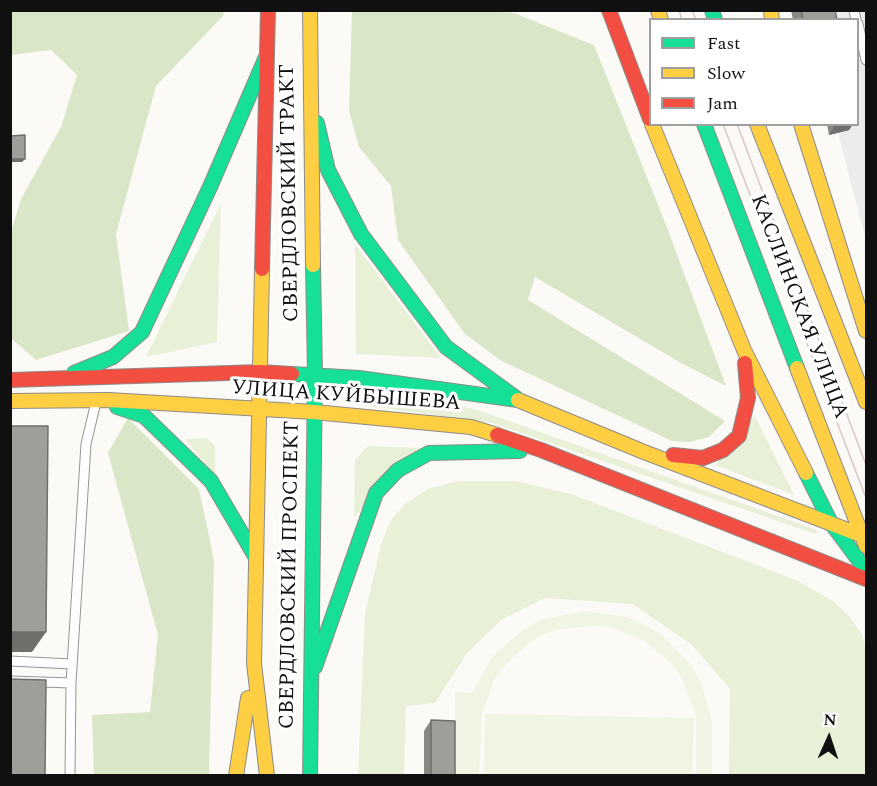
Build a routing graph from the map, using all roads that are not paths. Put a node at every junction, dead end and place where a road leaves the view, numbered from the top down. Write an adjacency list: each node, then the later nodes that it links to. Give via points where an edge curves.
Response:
1 (268, 10): 5 (main road, СВЕРДЛОВСКИЙ ТРАКТ)
2 (310, 10): 7 (main road, СВЕРДЛОВСКИЙ ТРАКТ)
3 (609, 10): 8 (main road)
4 (862, 43): 6 (lane)
5 (268, 52): 15 (main road, СВЕРДЛОВСКИЙ ТРАКТ); 18 (main road, via 142,332 113,357)
6 (867, 60)
7 (309, 87): 16 (main road, СВЕРДЛОВСКИЙ ТРАКТ); 19 (main road, via 328,170 362,234 446,347)
8 (649, 115)
9 (653, 126): 14 (main road)
10 (705, 126): 28 (main road, КАСЛИНСКАЯ УЛИЦА)
11 (758, 126): 22 (main road)
12 (802, 126): 13 (main road)
13 (865, 324)
14 (744, 350): 26 (main road, via 748,398 739,436 723,450 703,458); 27 (main road)
15 (260, 372): 16 (main road, УЛИЦА КУЙБЫШЕВА); 18 (main road, УЛИЦА КУЙБЫШЕВА); 23 (main road, СВЕРДЛОВСКИЙ ПРОСПЕКТ)
16 (315, 375): 19 (main road, УЛИЦА КУЙБЫШЕВА); 24 (main road, СВЕРДЛОВСКИЙ ПРОСПЕКТ)
17 (10, 380): 18 (main road, УЛИЦА КУЙБЫШЕВА)
18 (56, 380)
19 (517, 399): 26 (main road, УЛИЦА КУЙБЫШЕВА)
20 (96, 400): 21 (main road, УЛИЦА КУЙБЫШЕВА); 23 (main road, УЛИЦА КУЙБЫШЕВА); 29 (main road, via 144,416 211,481); 34 (lane, via 86,444)
21 (10, 401)
22 (867, 402)
23 (259, 411): 24 (main road, УЛИЦА КУЙБЫШЕВА); 29 (main road, СВЕРДЛОВСКИЙ ПРОСПЕКТ)
24 (314, 412): 25 (main road, УЛИЦА КУЙБЫШЕВА, via 471,427); 35 (main road, СВЕРДЛОВСКИЙ ПРОСПЕКТ)
25 (541, 450): 31 (main road, УЛИЦА КУЙБЫШЕВА); 35 (main road, via 429,453 398,470 376,493)
26 (644, 452): 27 (main road, УЛИЦА КУЙБЫШЕВА)
27 (831, 524): 28 (main road, УЛИЦА КУЙБЫШЕВА); 30 (main road)
28 (866, 540)
29 (255, 556): 33 (main road, СВЕРДЛОВСКИЙ ПРОСПЕКТ)
30 (867, 570)
31 (867, 579)
32 (10, 660): 34 (lane)
33 (254, 663): 39 (main road); 40 (main road, СВЕРДЛОВСКИЙ ПРОСПЕКТ)
34 (72, 664): 37 (lane)
35 (312, 676): 41 (main road, СВЕРДЛОВСКИЙ ПРОСПЕКТ)
36 (10, 681): 37 (lane)
37 (71, 683): 38 (lane)
38 (70, 776)
39 (236, 776)
40 (267, 776)
41 (310, 776)

